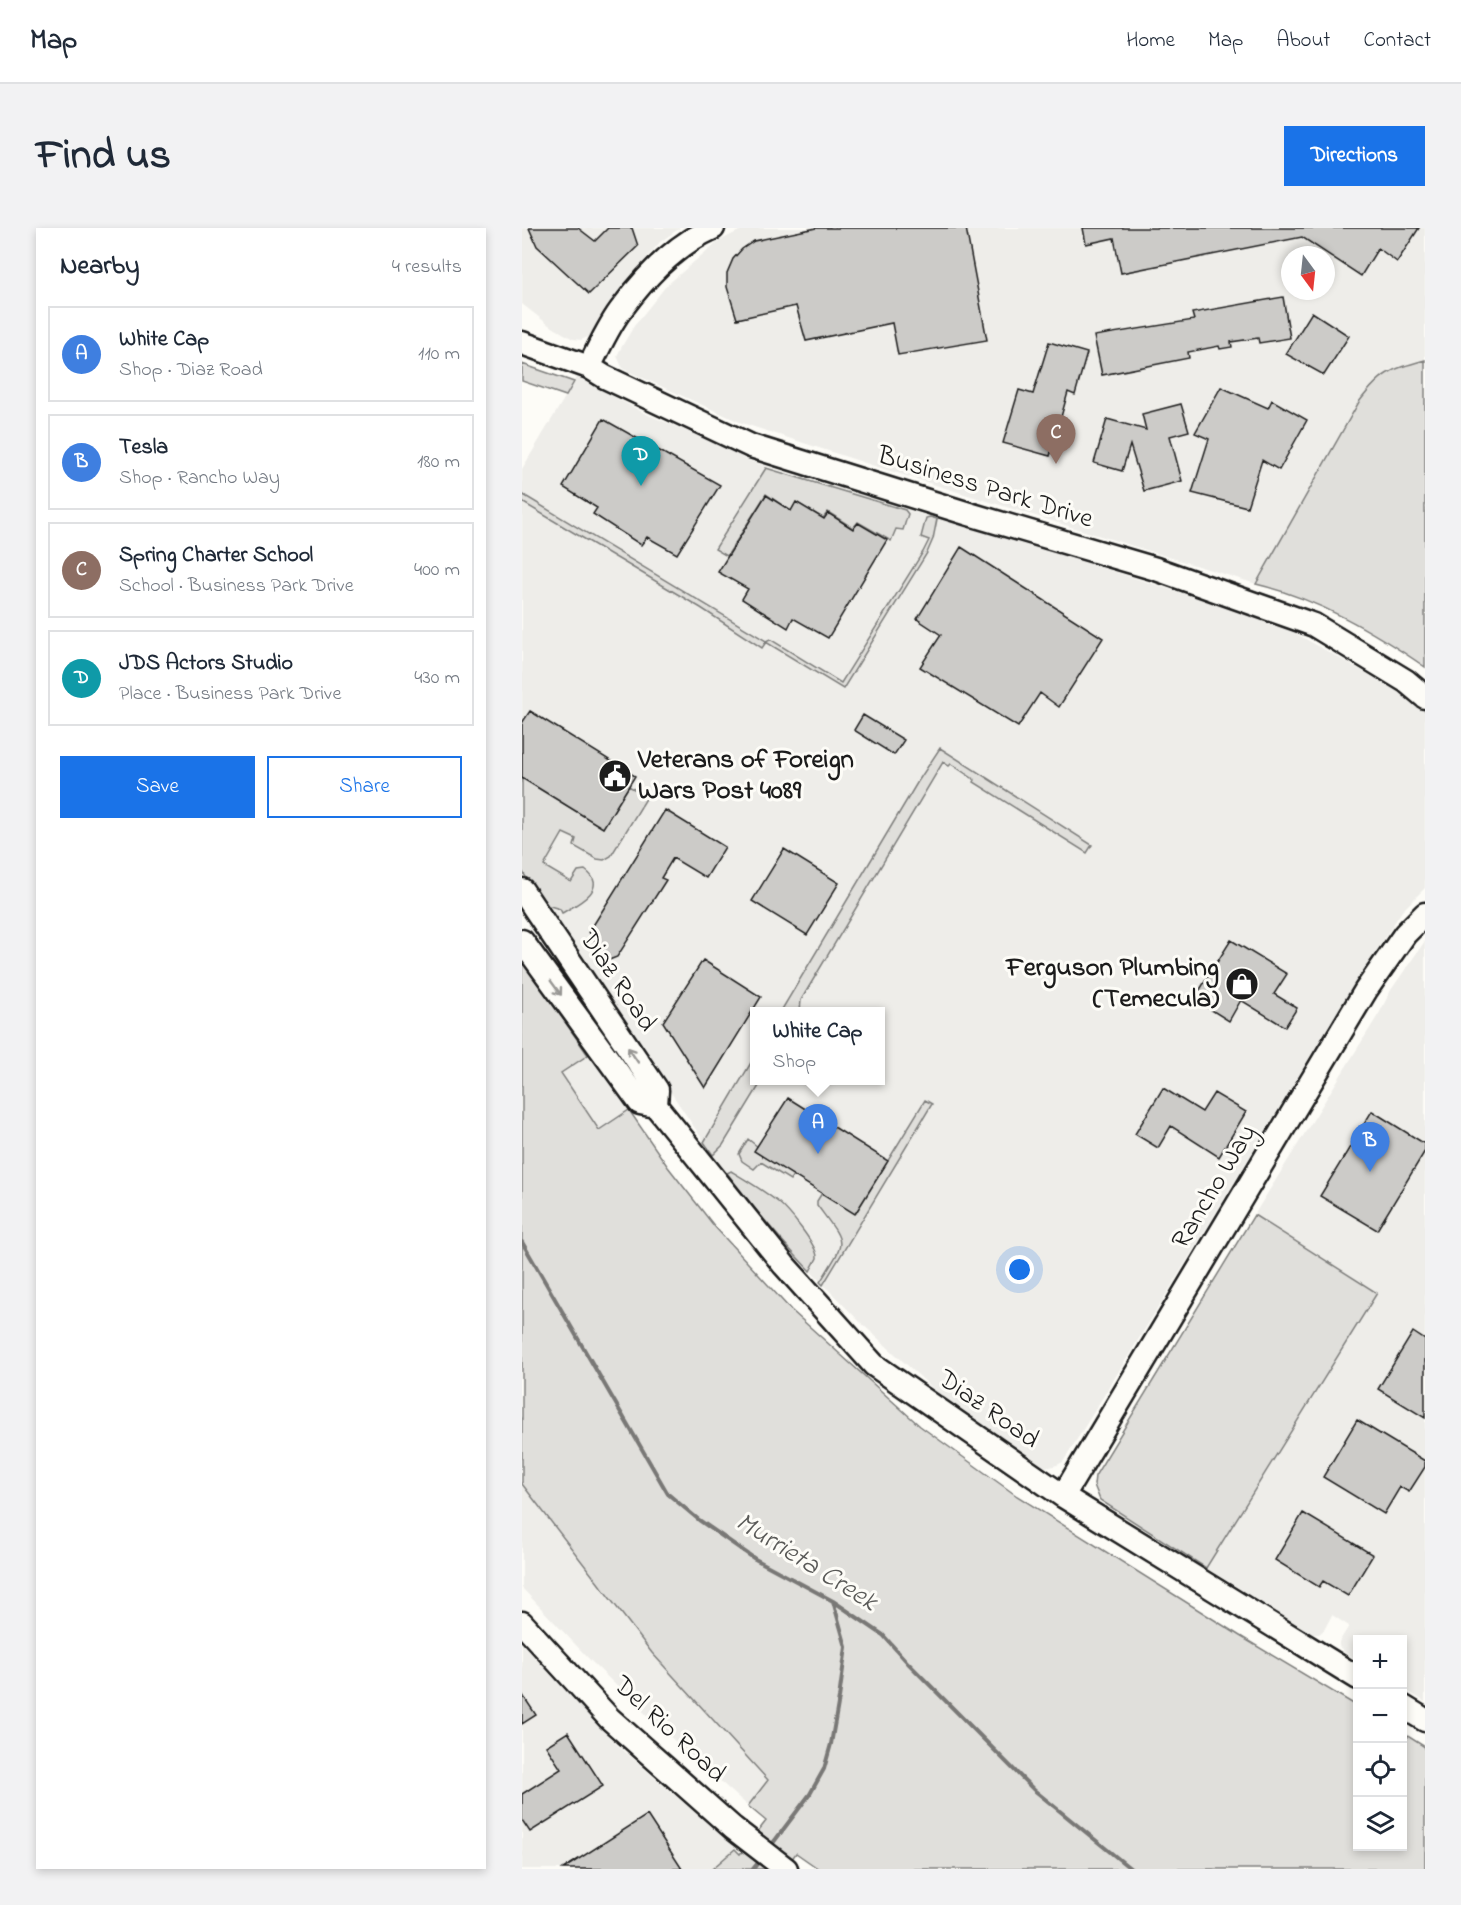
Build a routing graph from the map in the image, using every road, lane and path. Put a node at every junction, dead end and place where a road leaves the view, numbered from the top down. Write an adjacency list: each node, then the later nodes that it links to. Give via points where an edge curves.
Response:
1 (713, 228): 3 (street, via 657,267 621,308)
2 (522, 343): 3 (street, Business Park Drive)
3 (589, 367): 4 (street, Business Park Drive, via 751,446 1156,569 1314,625 1406,681)
4 (1425, 697)
5 (522, 890): 8 (street, Diaz Road, one-way to 5, via 657,1090)
6 (1425, 914): 9 (street, Rancho Way, via 1405,934 1366,990)
7 (522, 941): 8 (street, Diaz Road, one-way to 8, via 640,1103)
8 (656, 1106): 9 (street, Diaz Road, via 784,1265 874,1365)
9 (1063, 1496): 11 (street, Diaz Road)
10 (522, 1623): 14 (street, Del Rio Road, via 609,1718 733,1828)
11 (1353, 1675)
12 (1407, 1709): 13 (street)
13 (1425, 1719)
14 (786, 1869)

